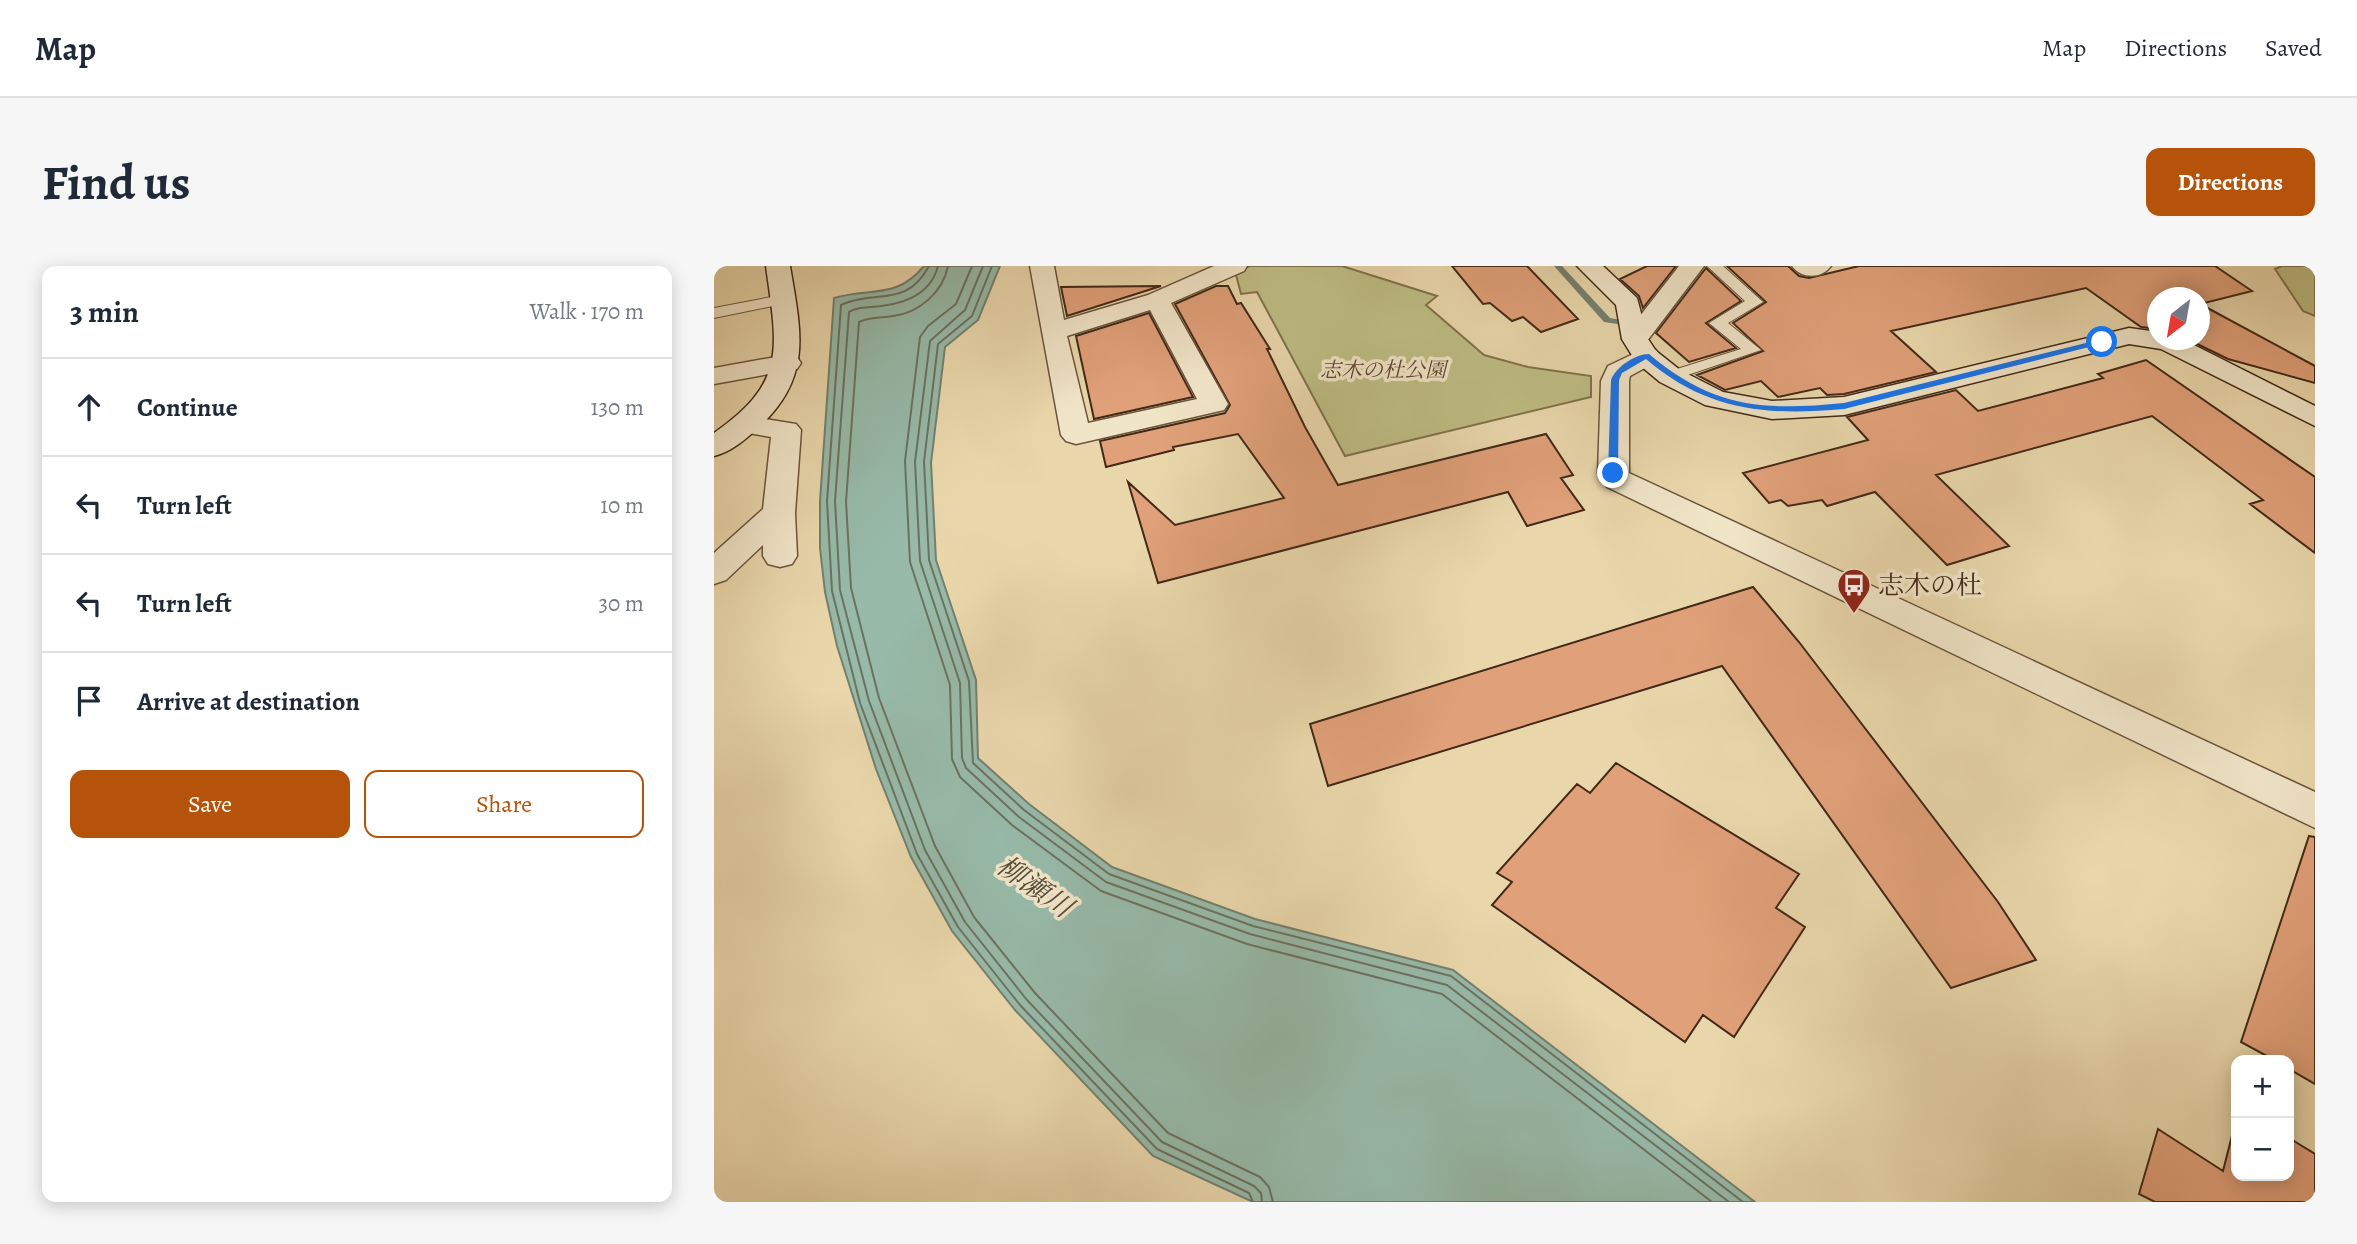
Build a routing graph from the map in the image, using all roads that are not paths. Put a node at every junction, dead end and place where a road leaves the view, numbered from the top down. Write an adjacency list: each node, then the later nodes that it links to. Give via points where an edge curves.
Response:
1 (778, 266): 9 (street)
2 (1042, 266): 12 (street)
3 (1235, 266): 10 (street)
4 (1588, 266): 13 (street, via 1628,303)
5 (1692, 266): 13 (street)
6 (1714, 266): 16 (lane, via 1755,303 1717,323 1753,350)
7 (1804, 266): 8 (street)
8 (1819, 266)
9 (782, 300): 11 (lane); 14 (street)
10 (1157, 300): 12 (street); 12 (street, via 1214,404 1076,435)
11 (714, 313)
12 (1053, 332)
13 (1641, 347): 16 (street); 23 (street, via 1615,380 1613,473 1618,480)
14 (787, 363): 15 (street); 18 (street, via 774,398)
15 (714, 376)
16 (1670, 376): 17 (street, via 1739,406 1772,410 1844,406 2129,336 2168,342)
17 (2310, 410)
18 (747, 425): 19 (street); 20 (street, via 786,430)
19 (714, 447)
20 (779, 513): 21 (street); 22 (street)
21 (780, 556)
22 (714, 572)
23 (2315, 811)

